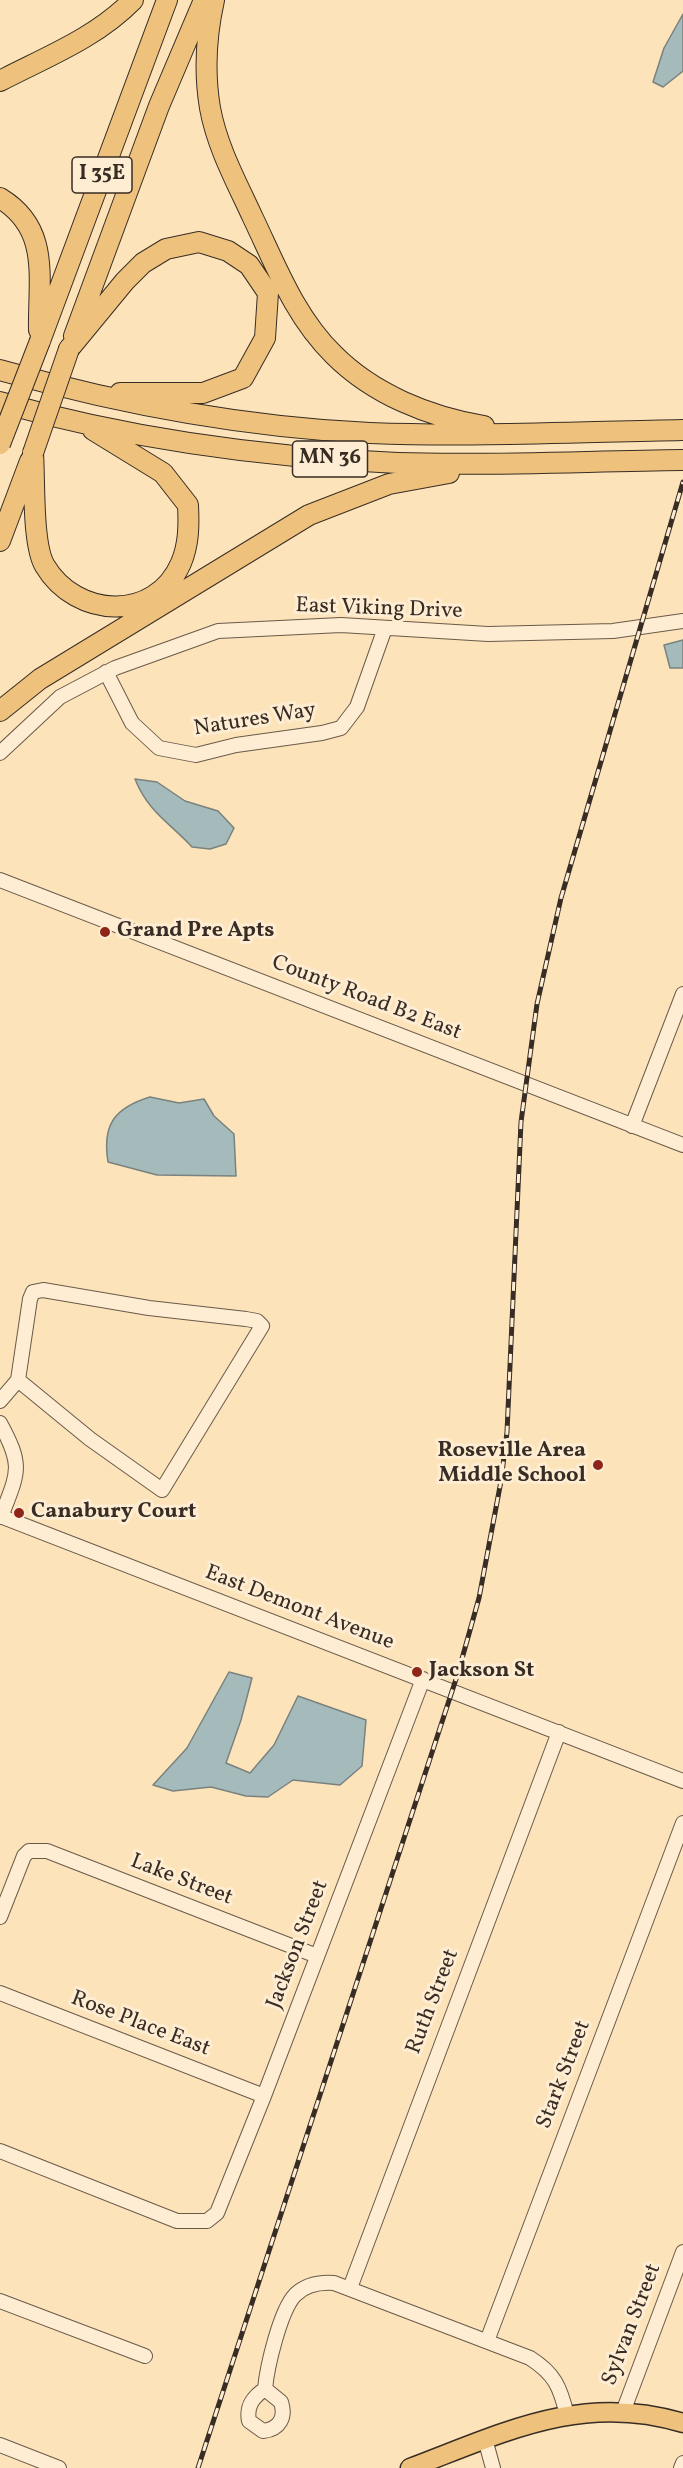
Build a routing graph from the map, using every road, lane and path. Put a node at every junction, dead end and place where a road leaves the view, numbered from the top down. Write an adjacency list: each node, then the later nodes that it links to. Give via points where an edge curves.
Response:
1 (133, 0): 5 (highway, via 83,39)
2 (167, 0): 7 (highway, I 35E)
3 (204, 0): 8 (highway, I 35E, via 159,106)
4 (214, 0): 14 (highway, via 206,59 217,136 287,290 321,341 372,386 408,404 482,425)
5 (0, 81)
6 (0, 198): 7 (highway, via 20,212 33,231 39,253)
7 (40, 337): 15 (highway, I 35E, bridge)
8 (71, 346): 10 (highway, via 131,275 166,249 199,242 228,251 249,265 268,293 265,338 243,378 204,393); 16 (highway, I 35E, bridge)
9 (2, 370): 10 (highway, MN 36)
10 (92, 394): 14 (highway, MN 36, via 187,413 336,430 427,434)
11 (0, 402): 12 (highway, MN 36)
12 (81, 423): 16 (highway, via 163,473 188,505 184,556 168,584 156,595 122,606 106,606 86,603 58,582 44,564 37,540); 18 (highway, MN 36, via 242,450 336,460)
13 (683, 430): 14 (highway, MN 36)
14 (570, 432)
15 (0, 444)
16 (33, 456): 19 (highway, I 35E)
17 (683, 460): 18 (highway, MN 36)
18 (582, 461): 23 (highway, via 423,477 388,484 335,503 309,515 40,679)
19 (0, 541)
20 (683, 621): 21 (street, East Viking Drive, via 604,632 488,634)
21 (385, 628): 22 (street, East Viking Drive, via 341,625 218,631); 22 (street, Natures Way, via 357,707 341,728 196,755 159,748 132,723)
22 (106, 672): 24 (street, East Viking Drive, via 60,697)
23 (0, 711)
24 (0, 753)
25 (0, 880): 27 (street, County Road B2 East)
26 (683, 994): 27 (street)
27 (632, 1126): 28 (street, County Road B2 East)
28 (683, 1145)
29 (18, 1380): 29 (street, via 90,1439 162,1490 262,1326 246,1319 43,1290 33,1292); 30 (street)
30 (0, 1401)
31 (0, 1423): 32 (street, via 14,1449 18,1467)
32 (1, 1516): 33 (street, East Demont Avenue)
33 (423, 1679): 34 (street, East Demont Avenue); 38 (street, Jackson Street)
34 (559, 1732): 35 (street, East Demont Avenue); 43 (street, Ruth Street)
35 (683, 1781)
36 (683, 1823): 45 (street, Stark Street)
37 (0, 1917): 38 (street, Lake Street, via 24,1856 29,1851 47,1851)
38 (318, 1956): 40 (street, Jackson Street)
39 (0, 1993): 40 (street, Rose Place East)
40 (264, 2096): 41 (street, Jackson Street, via 217,2213 207,2221 177,2221)
41 (0, 2151)
42 (683, 2252): 48 (street, Sylvan Street)
43 (350, 2288): 45 (street); 47 (street, via 323,2283 303,2288 294,2295 267,2372)
44 (0, 2301): 46 (street)
45 (487, 2341): 49 (street, via 547,2369 558,2385)
46 (145, 2356)
47 (265, 2389)
48 (623, 2412): 49 (main road); 50 (main road)
49 (567, 2415): 51 (main road)
50 (683, 2423)
51 (485, 2439): 55 (main road); 56 (street)
52 (0, 2445): 54 (street)
53 (683, 2463): 57 (street)
54 (59, 2468)
55 (410, 2468)
56 (493, 2468)
57 (681, 2468)

